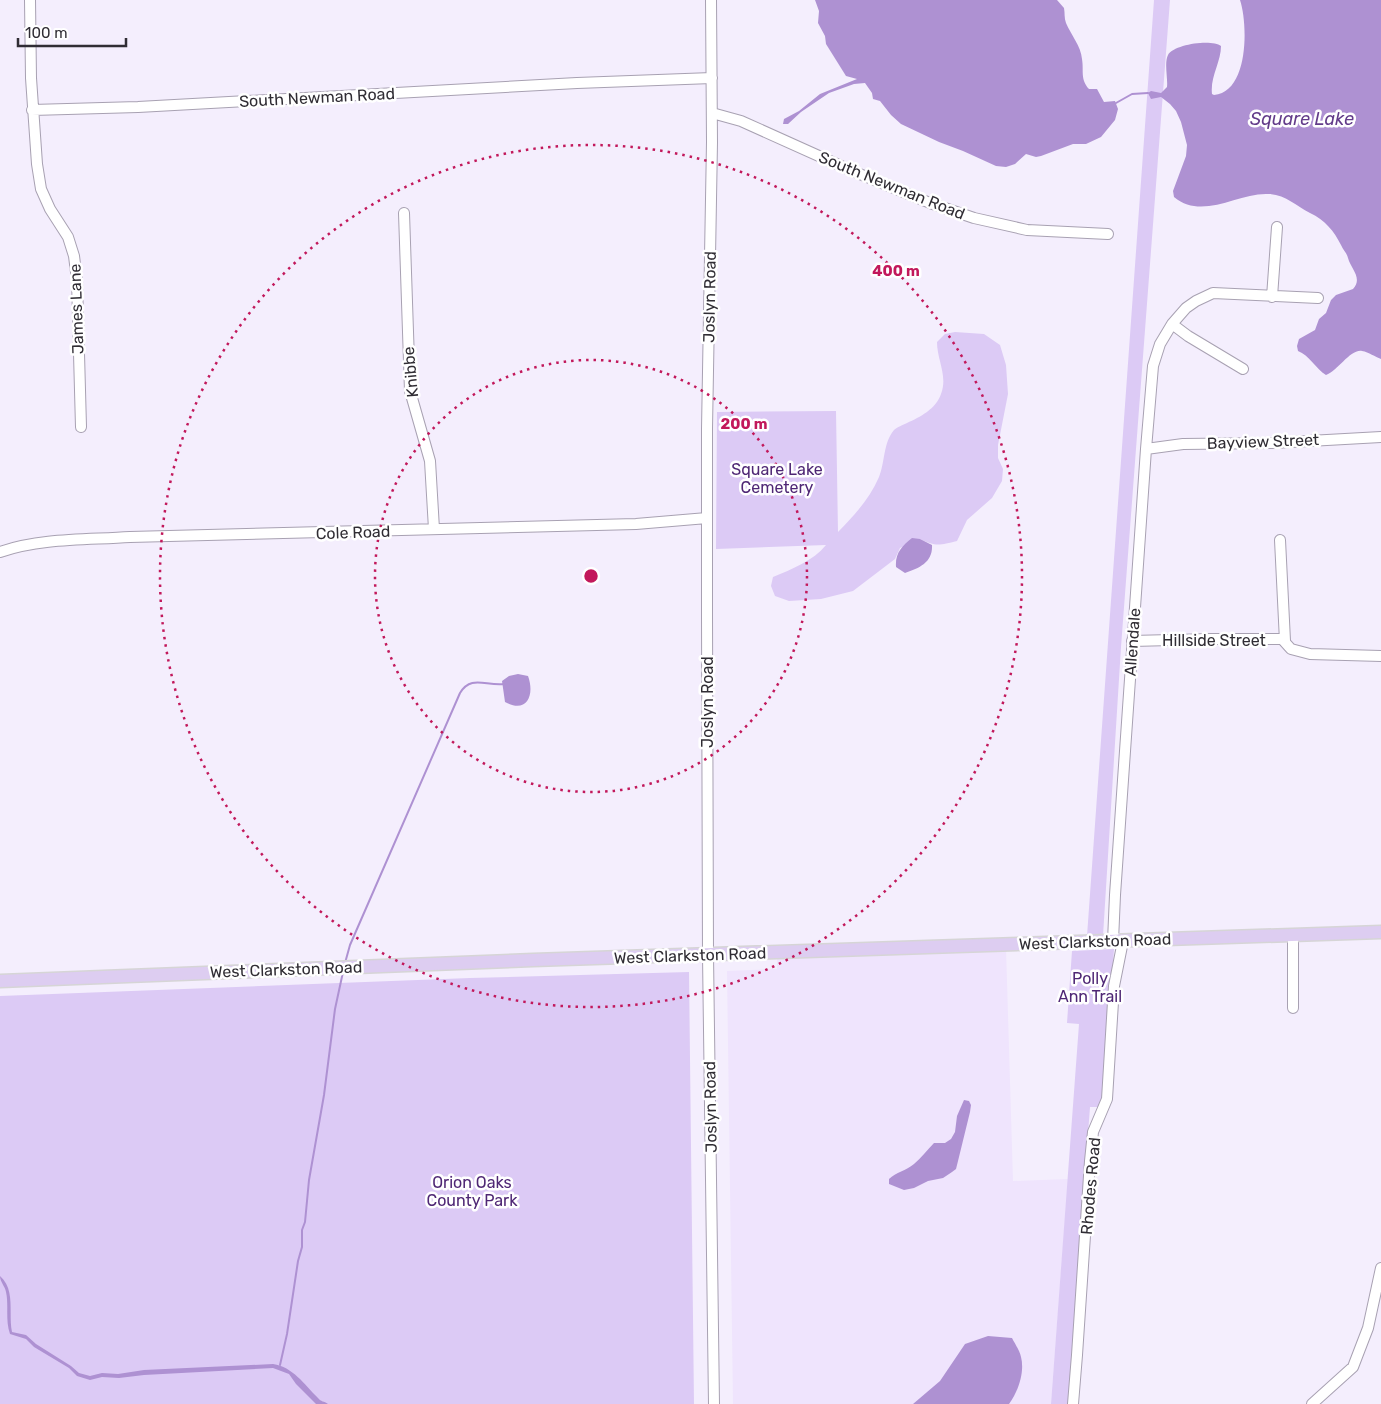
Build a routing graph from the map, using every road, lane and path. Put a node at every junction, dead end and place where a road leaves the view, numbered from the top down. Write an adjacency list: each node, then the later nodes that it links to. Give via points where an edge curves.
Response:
1 (30, 0): 4 (street)
2 (711, 0): 3 (street, Joslyn Road)
3 (712, 78): 4 (street, South Newman Road); 5 (street, Joslyn Road)
4 (32, 110): 13 (street, James Lane, via 36,164 42,189 50,209 68,236 74,256)
5 (712, 113): 8 (street, South Newman Road, via 741,121 850,170 974,218 1027,230); 16 (street, Joslyn Road)
6 (404, 213): 17 (street, Knibbe, via 410,391 430,461)
7 (1277, 227): 9 (street)
8 (1108, 234)
9 (1272, 297): 10 (street, Allendale); 11 (street, Allendale, via 1213,293 1191,304)
10 (1318, 298)
11 (1172, 324): 12 (street); 15 (street, Allendale, via 1160,344 1153,366)
12 (1243, 369)
13 (81, 427)
14 (1381, 436): 15 (street, Bayview Street, via 1182,444)
15 (1146, 449): 20 (street, Allendale)
16 (707, 518): 17 (street, Cole Road, via 636,524); 26 (street, Joslyn Road)
17 (434, 529): 19 (street, Cole Road, via 130,537 46,543)
18 (1280, 540): 21 (street)
19 (0, 552)
20 (1132, 641): 21 (street, Hillside Street); 25 (street, Allendale, via 1115,895)
21 (1285, 641): 22 (street, Hillside Street, via 1291,649 1310,654)
22 (1381, 656)
23 (1381, 932): 24 (main road, West Clarkston Road)
24 (1293, 935): 25 (main road, West Clarkston Road); 28 (street)
25 (1118, 941): 26 (main road, West Clarkston Road); 31 (street, Rhodes Road, via 1106,1099 1094,1132 1090,1161)
26 (708, 955): 27 (main road, West Clarkston Road); 30 (street, Joslyn Road)
27 (0, 981)
28 (1293, 1008)
29 (1381, 1268): 32 (street, via 1368,1328 1353,1367)
30 (714, 1404)
31 (1073, 1404)
32 (1312, 1404)

